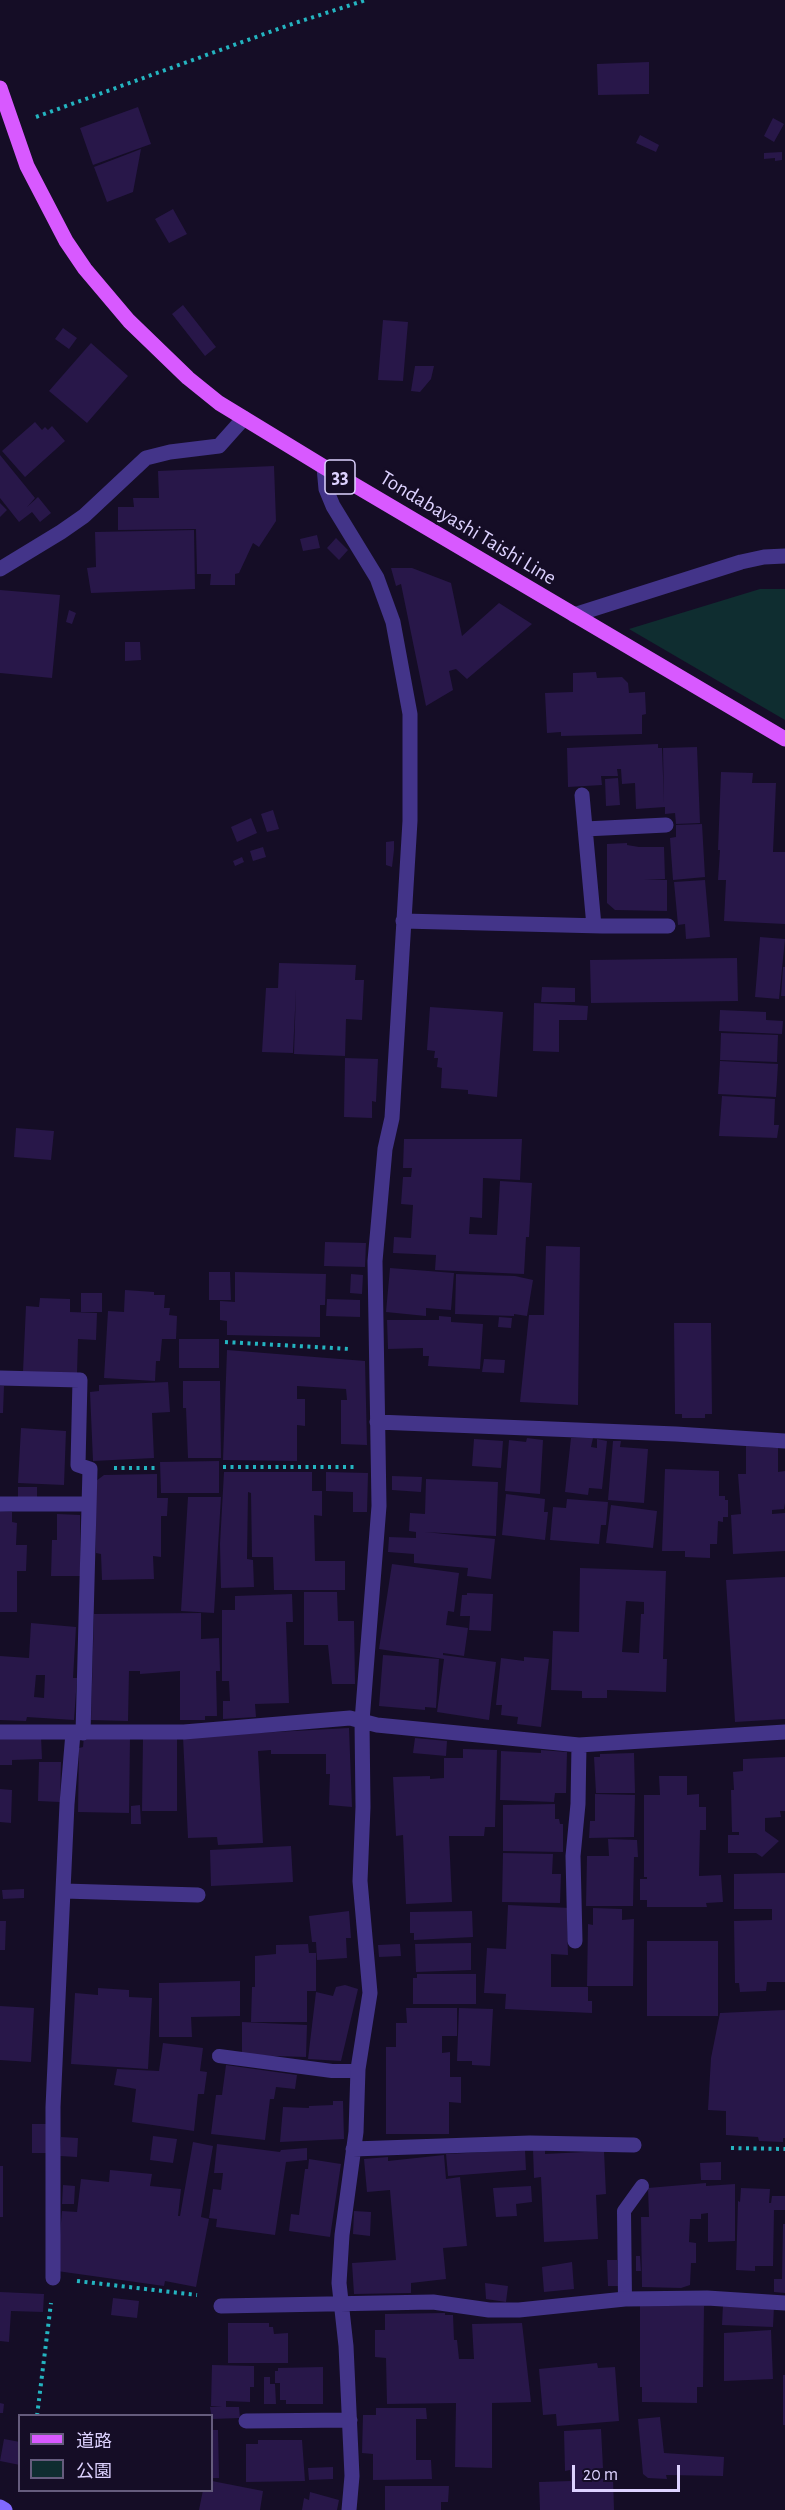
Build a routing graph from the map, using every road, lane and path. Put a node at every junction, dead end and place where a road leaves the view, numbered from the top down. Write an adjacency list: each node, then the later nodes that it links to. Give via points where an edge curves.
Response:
1 (366, 0): 3 (path)
2 (0, 88): 3 (main road, Tondabayashi Taishi Line / 33)
3 (12, 125): 4 (main road, Tondabayashi Taishi Line / 33, via 27,166 85,269 156,349 188,378)
4 (244, 418): 5 (main road, Tondabayashi Taishi Line / 33); 7 (street, via 219,446 146,458 84,516)
5 (324, 467): 8 (main road, Tondabayashi Taishi Line / 33); 13 (street, via 333,506 377,578 393,622 410,714 410,821)
6 (785, 556): 8 (street, via 741,562)
7 (0, 569)
8 (574, 615): 9 (main road, Tondabayashi Taishi Line / 33)
9 (785, 739)
10 (582, 795): 12 (street)
11 (666, 825): 12 (street)
12 (585, 829): 14 (street)
13 (403, 921): 14 (street); 17 (street, via 392,1118 385,1149 375,1261)
14 (594, 926): 15 (street)
15 (668, 926)
16 (225, 1342): 17 (path)
17 (375, 1351): 19 (street)
18 (0, 1378): 24 (street, via 80,1380 78,1465)
19 (377, 1422): 20 (street); 22 (street)
20 (785, 1441)
21 (223, 1467): 22 (path)
22 (378, 1467): 27 (street, via 379,1506)
23 (156, 1468): 24 (path)
24 (90, 1469): 26 (street)
25 (0, 1504): 26 (street)
26 (89, 1504): 30 (street)
27 (362, 1721): 30 (street, via 350,1718 184,1731); 31 (street); 36 (street, via 360,1881 370,1993)
28 (0, 1732): 30 (street)
29 (785, 1732): 31 (street)
30 (78, 1733): 32 (street, via 67,1804)
31 (579, 1745): 34 (street, via 579,1804 573,1856)
32 (64, 1891): 33 (street); 42 (street, via 53,2107)
33 (198, 1895)
34 (575, 1941)
35 (219, 2056): 36 (lane)
36 (358, 2071): 39 (street)
37 (634, 2145): 39 (street, via 530,2143)
38 (731, 2148): 40 (path)
39 (353, 2149): 45 (street, via 342,2235)
40 (785, 2149)
41 (642, 2186): 43 (lane, via 624,2211)
42 (53, 2278): 46 (path, via 208,2296); 47 (path)
43 (625, 2299): 44 (street, via 707,2298); 45 (street, via 519,2310 433,2302)
44 (785, 2303)
45 (340, 2305): 46 (street); 48 (street)
46 (221, 2307)
47 (38, 2414)
48 (350, 2420): 49 (street); 52 (street)
49 (246, 2421)
50 (0, 2507): 51 (street)
51 (5, 2510)
52 (349, 2510)

